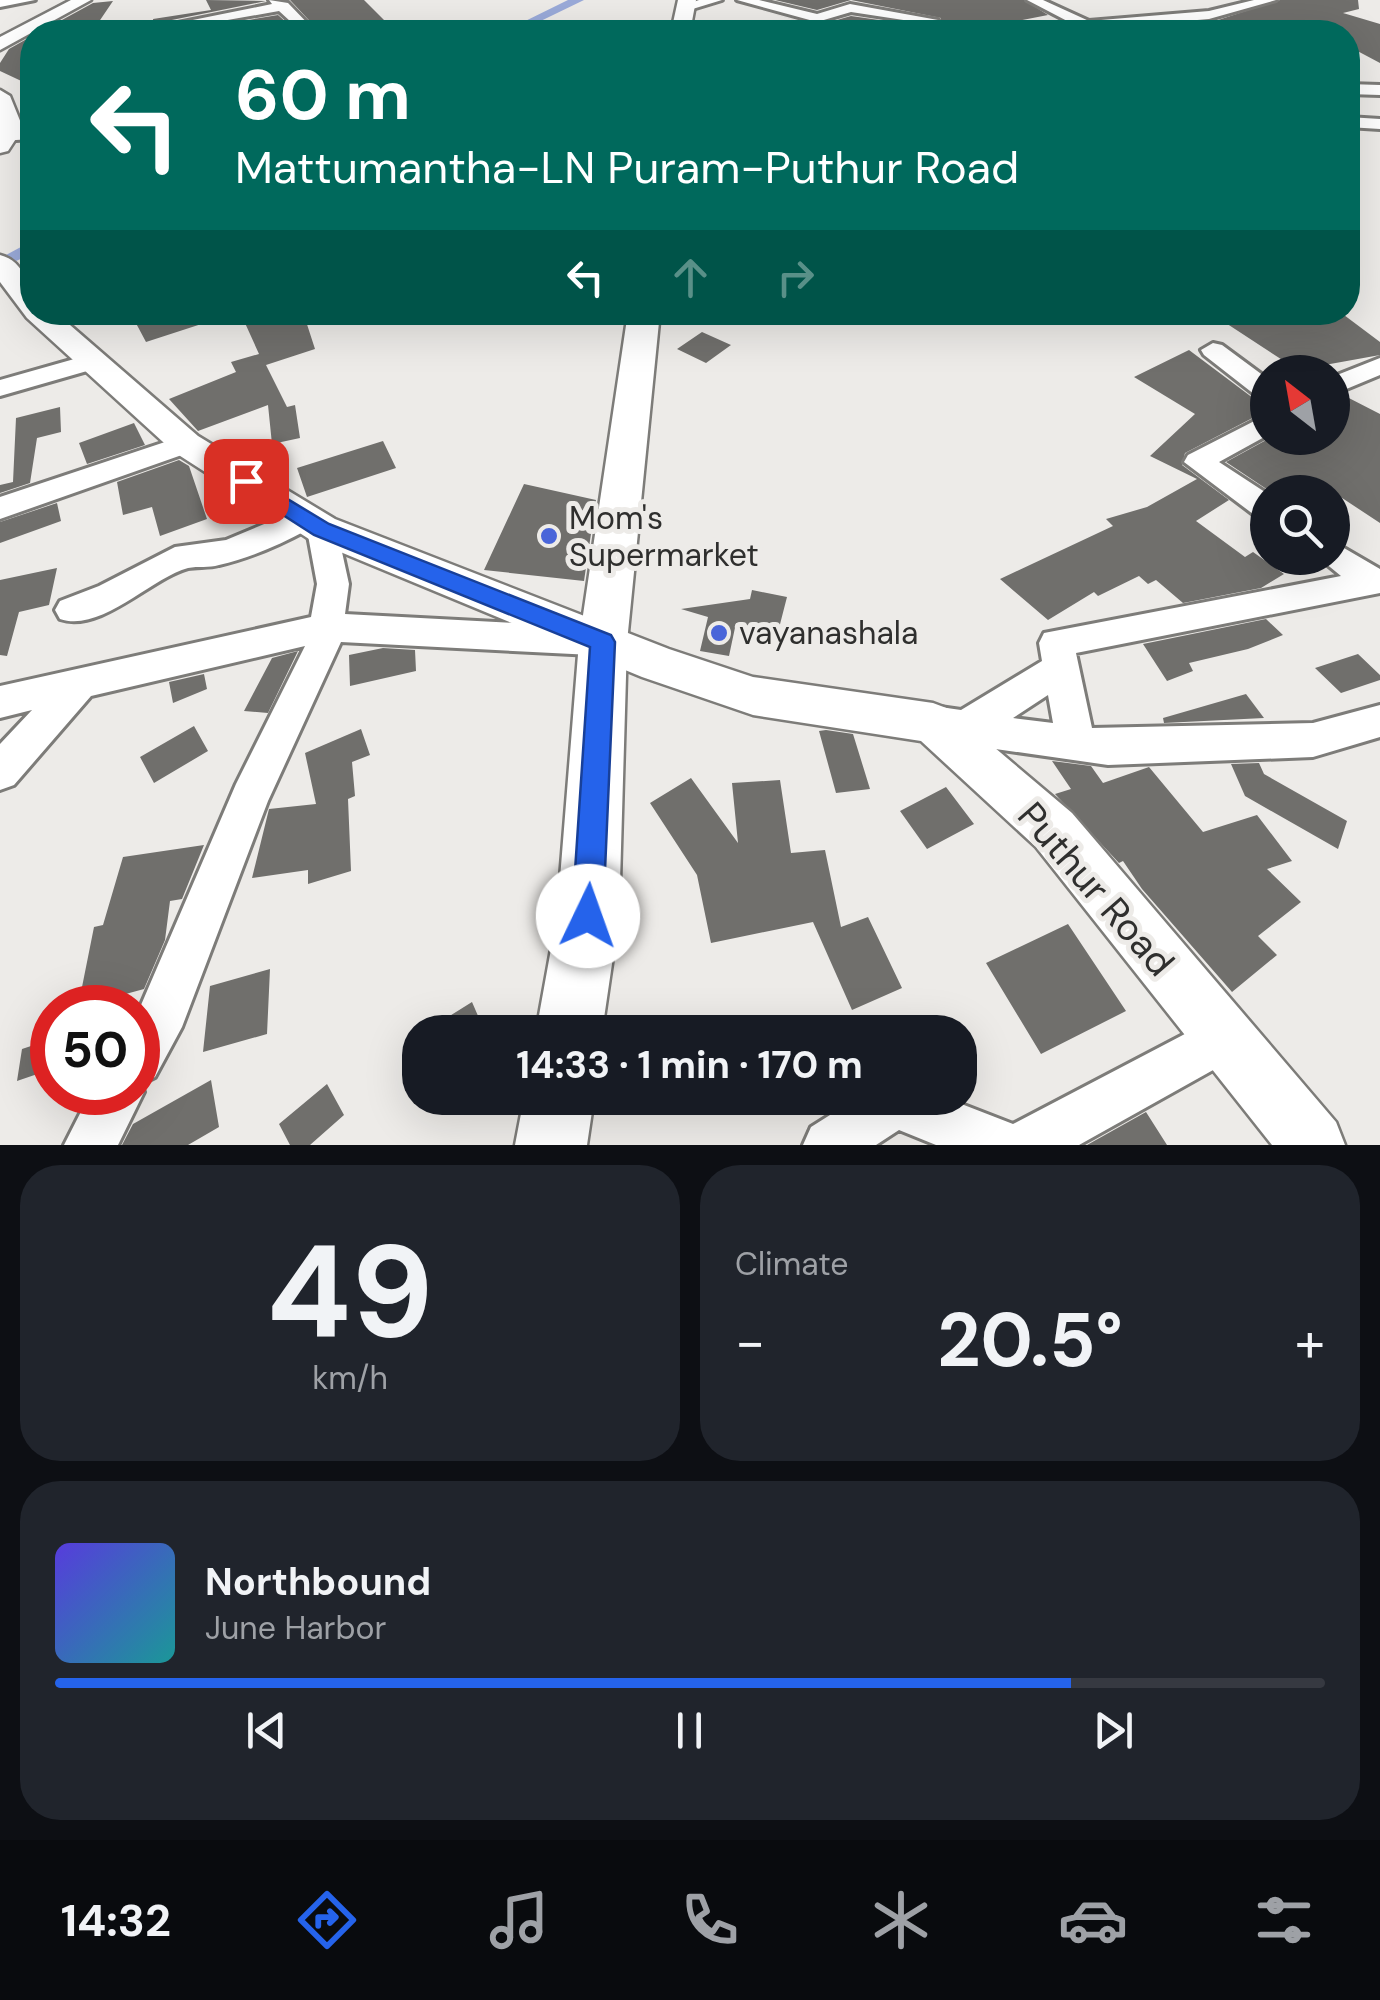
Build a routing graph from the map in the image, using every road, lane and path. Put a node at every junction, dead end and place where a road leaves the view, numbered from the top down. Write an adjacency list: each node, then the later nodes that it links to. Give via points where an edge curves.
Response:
1 (29, 0): 7 (street)
2 (83, 0): 12 (street)
3 (716, 0): 9 (street)
4 (744, 0): 14 (street, via 817,18 850,8)
5 (1033, 0): 15 (street)
6 (1270, 0): 11 (street)
7 (0, 3)
8 (279, 3): 13 (street)
9 (686, 4)
10 (1140, 6): 11 (street)
11 (1172, 18): 16 (street)
12 (40, 20)
13 (201, 20)
14 (932, 20)
15 (1076, 20)
16 (1143, 20)
17 (20, 30): 18 (street)
18 (0, 46)
19 (0, 96): 20 (street)
20 (4, 134)
21 (0, 264): 22 (street)
22 (20, 290)
23 (51, 325): 26 (street)
24 (642, 325): 39 (main road)
25 (1213, 350): 28 (street)
26 (92, 362): 30 (street); 32 (street)
27 (1380, 366): 29 (street)
28 (1250, 378)
29 (1350, 378)
30 (0, 388)
31 (1250, 433): 33 (street, via 1198,462)
32 (186, 444): 34 (street); 35 (street)
33 (1250, 497)
34 (0, 508)
35 (313, 524): 37 (street, via 199,559 186,556); 38 (street, via 332,584); 39 (street)
36 (1350, 565): 40 (street, via 1374,582 1056,642)
37 (72, 610)
38 (326, 627): 39 (street); 41 (street); 48 (street, via 322,651 250,797)
39 (603, 642): 44 (street, via 753,696); 47 (main road, via 588,916)
40 (1062, 668): 44 (street); 45 (street)
41 (80, 683): 42 (street); 46 (street)
42 (0, 702)
43 (1380, 721): 45 (street, via 1313,740)
44 (949, 725): 45 (street); 49 (street, Puthur Road, via 1054,830)
45 (1076, 744)
46 (0, 772)
47 (572, 1015)
48 (160, 1019)
49 (1223, 1038): 56 (street); 57 (street, Puthur Road)
50 (106, 1115): 52 (street)
51 (556, 1115): 53 (main road)
52 (90, 1145)
53 (552, 1145)
54 (828, 1145): 55 (street, via 895,1103)
55 (1001, 1145)
56 (1027, 1145)
57 (1313, 1145)

